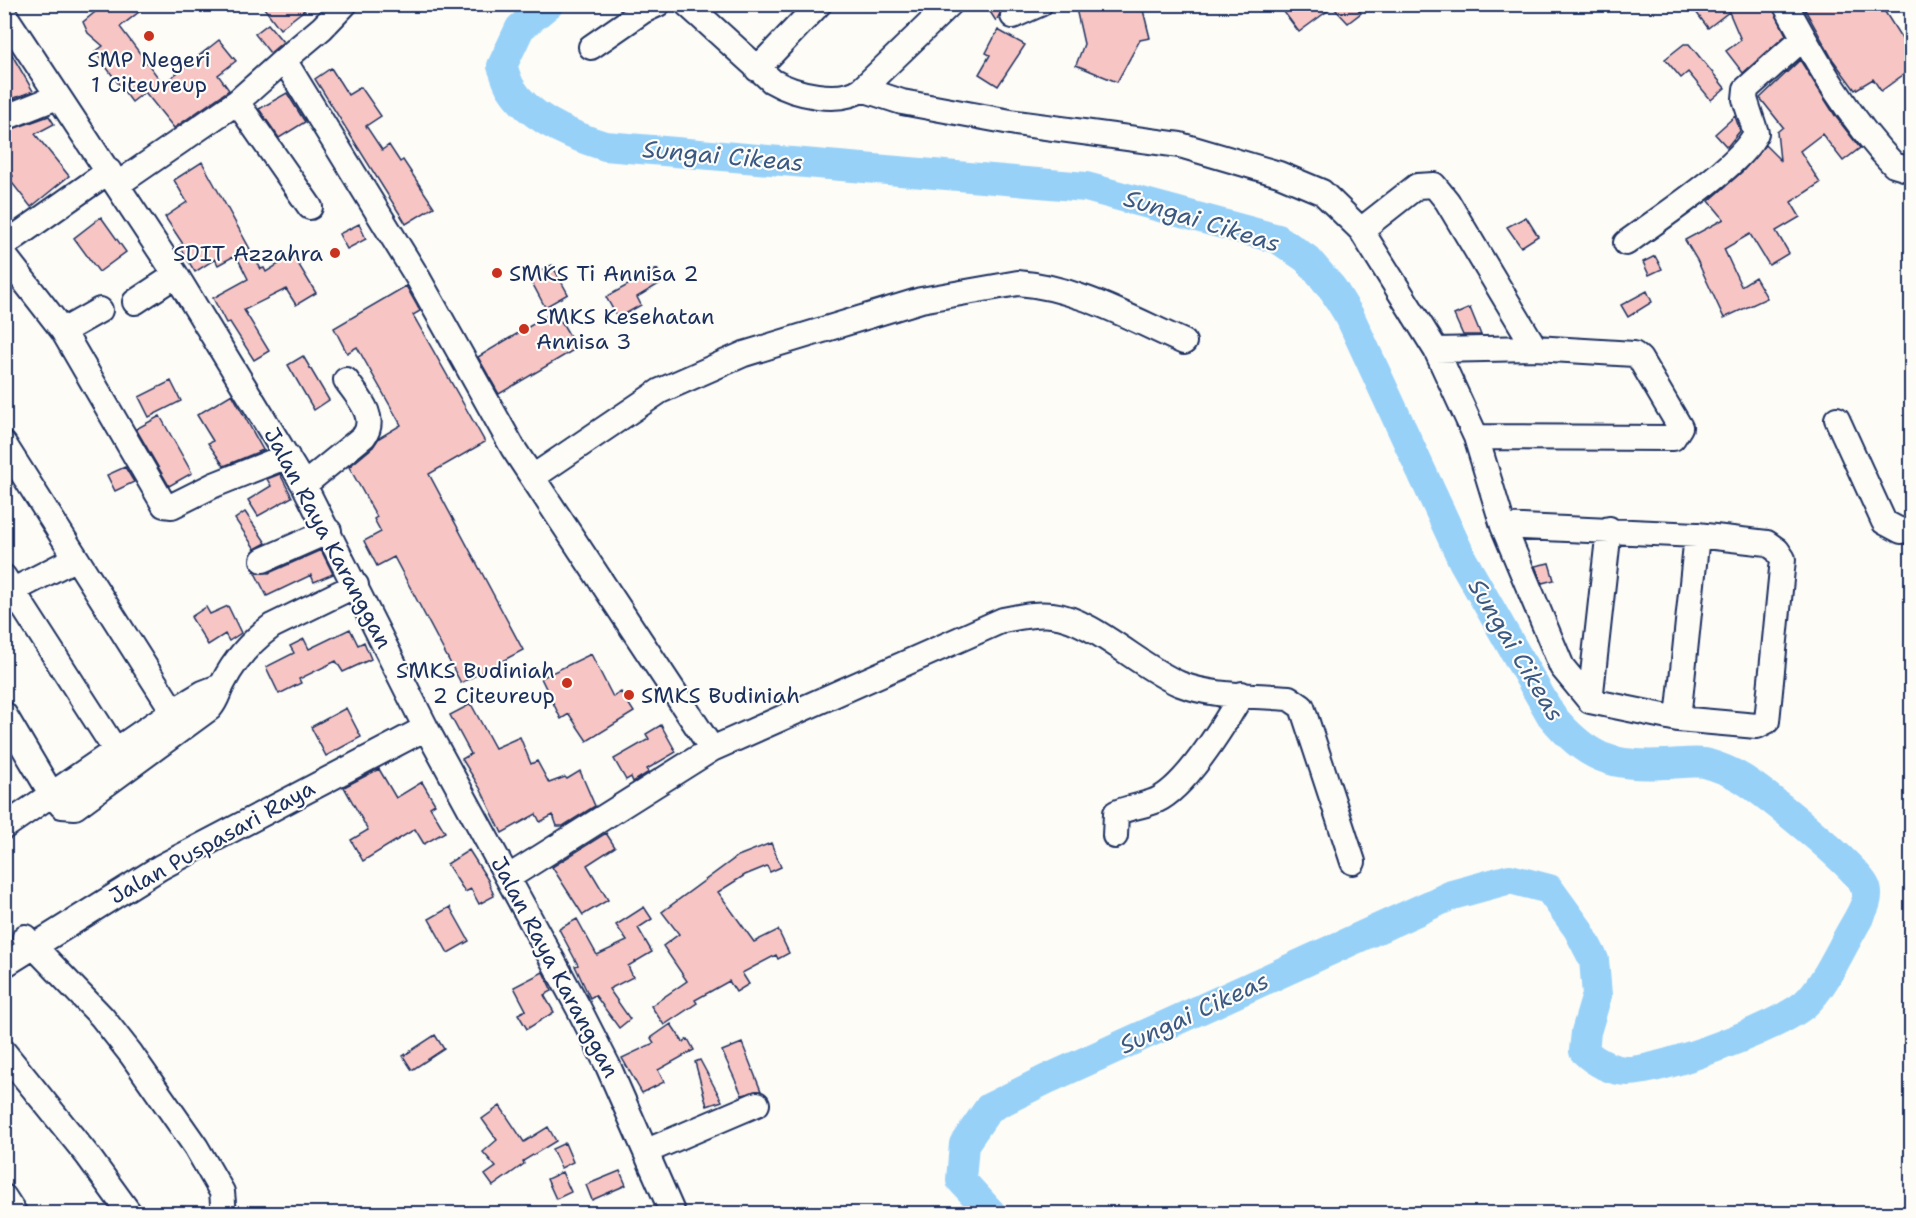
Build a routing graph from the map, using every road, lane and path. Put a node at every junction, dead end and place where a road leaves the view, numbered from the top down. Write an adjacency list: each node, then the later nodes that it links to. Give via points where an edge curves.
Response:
1 (345, 4): 12 (street)
2 (657, 4): 11 (street)
3 (687, 4): 13 (street)
4 (819, 4): 13 (street)
5 (950, 4): 14 (street)
6 (1040, 4): 8 (street)
7 (1785, 4): 10 (street)
8 (1013, 16)
9 (6, 18): 15 (street, Jalan Raya Karanggan)
10 (1802, 39): 18 (street, via 1848,108 1890,161 1898,168); 22 (street, via 1746,89 1745,99 1756,132 1749,144 1725,168)
11 (591, 46)
12 (284, 60): 16 (street); 37 (street, via 418,278)
13 (757, 69): 14 (street, via 789,89 835,96 847,96)
14 (862, 89): 21 (street, via 902,102 1016,123 1180,145 1279,174 1322,192)
15 (57, 97): 17 (street); 19 (street, Jalan Raya Karanggan)
16 (237, 102): 19 (street); 20 (street)
17 (4, 118)
18 (1911, 166)
19 (113, 178): 23 (street); 25 (street, Jalan Raya Karanggan)
20 (310, 207)
21 (1361, 230): 30 (street, via 1417,186 1434,185); 31 (street)
22 (1626, 243)
23 (4, 245)
24 (4, 255): 28 (street)
25 (176, 275): 26 (street); 36 (street, Jalan Raya Karanggan)
26 (135, 302)
27 (100, 310): 28 (street)
28 (63, 331): 36 (street, via 164,505 172,506)
29 (1185, 342): 37 (street, via 1088,300 1032,284 921,300 744,354 660,391)
30 (1535, 348): 31 (street); 34 (street, via 1634,354 1680,427 1678,434 1673,438)
31 (1436, 350): 34 (street)
32 (346, 380): 38 (street, via 370,418 369,427 364,436)
33 (1838, 418): 41 (street, via 1884,522 1901,531)
34 (1476, 437): 39 (street)
35 (4, 444): 44 (street)
36 (287, 456): 38 (street, Jalan Raya Karanggan)
37 (533, 477): 56 (street)
38 (304, 485): 42 (street, Jalan Raya Karanggan)
39 (1503, 526): 40 (street); 50 (street, via 1562,667)
40 (1609, 529): 43 (street); 50 (street)
41 (1911, 530)
42 (329, 531): 45 (street); 46 (street, Jalan Raya Karanggan)
43 (1697, 535): 53 (street); 53 (street, via 1767,543 1783,560 1767,721 1757,726)
44 (76, 558): 47 (street); 51 (street)
45 (263, 560)
46 (356, 585): 48 (street, via 260,634 238,656); 54 (street, Jalan Raya Karanggan)
47 (7, 587): 57 (street)
48 (221, 686): 51 (street); 58 (street, via 216,701 201,715 80,803 65,807)
49 (1242, 694): 56 (street, via 1183,685 1077,622 1033,614 1003,620); 60 (street, via 1217,736 1172,790 1155,801 1116,813); 61 (street, via 1289,698 1302,707)
50 (1590, 701): 53 (street)
51 (173, 711): 57 (street)
52 (4, 714): 55 (street)
53 (1678, 719)
54 (423, 722): 62 (street, Jalan Raya Karanggan); 63 (street, Jalan Puspasari Raya)
55 (11, 741): 58 (street)
56 (711, 749): 62 (street)
57 (116, 751): 58 (street)
58 (52, 795): 59 (street)
59 (4, 827)
60 (1115, 836)
61 (1353, 862)
62 (509, 877): 69 (street, Jalan Raya Karanggan, via 603,1056)
63 (29, 942): 64 (street, Jalan Puspasari Raya); 65 (street, Jalan Puspasari Raya); 75 (street, via 102,1017 131,1054 196,1147 222,1192)
64 (4, 951)
65 (4, 965)
66 (4, 1052): 70 (street)
67 (4, 1069): 70 (street)
68 (757, 1104): 69 (street)
69 (646, 1151): 76 (street, Jalan Raya Karanggan)
70 (84, 1159): 73 (street); 74 (street)
71 (4, 1197): 72 (street)
72 (15, 1214)
73 (115, 1214)
74 (130, 1214)
75 (224, 1214)
76 (673, 1214)

